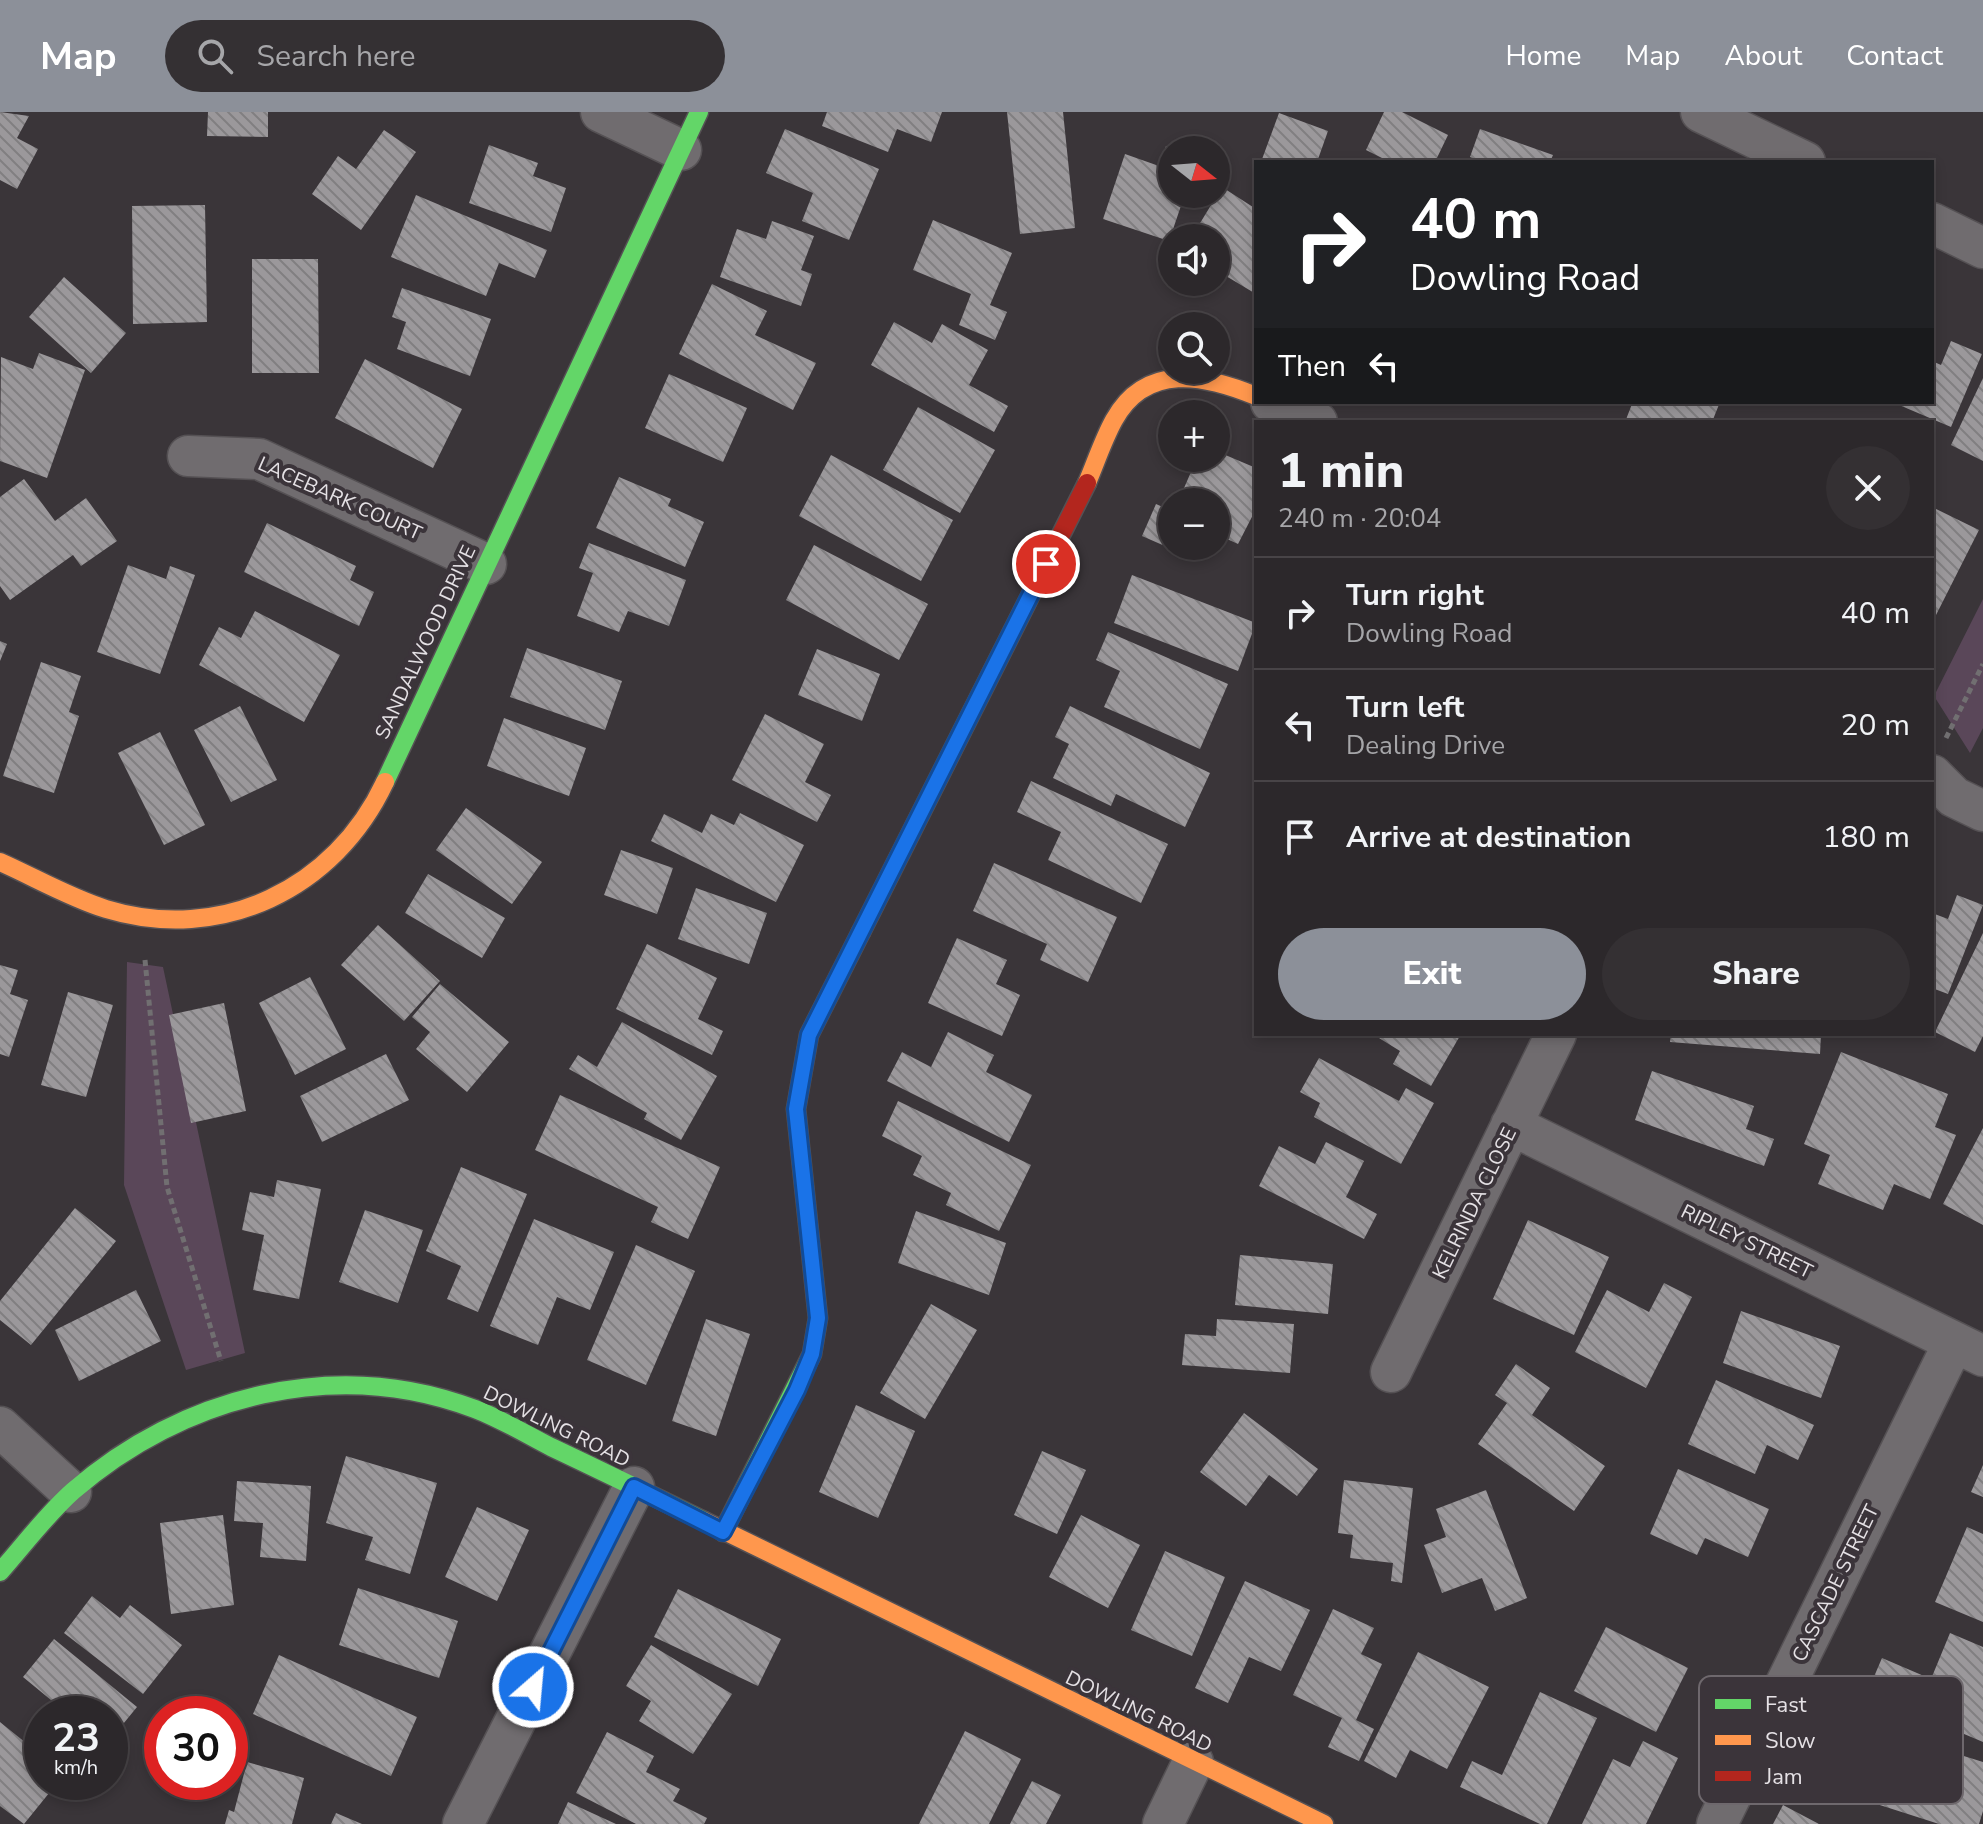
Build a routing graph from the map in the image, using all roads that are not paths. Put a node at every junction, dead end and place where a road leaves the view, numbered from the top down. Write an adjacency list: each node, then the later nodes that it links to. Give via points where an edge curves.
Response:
1 (601, 112): 4 (street)
2 (699, 112): 4 (street, SANDALWOOD DRIVE)
3 (1701, 112): 5 (street)
4 (681, 150): 12 (street, SANDALWOOD DRIVE)
5 (1801, 160)
6 (1934, 224): 7 (street)
7 (1983, 248)
8 (1254, 395): 23 (street, via 1216,378 1184,375 1146,386 1119,411 809,1035 796,1109 818,1318 812,1354)
9 (1276, 404): 10 (street)
10 (1312, 420)
11 (188, 456): 12 (street, LACEBARK COURT, via 259,459)
12 (486, 564): 15 (street, SANDALWOOD DRIVE, via 375,803 337,854 274,898 208,920 149,918 105,909)
13 (1938, 758): 14 (street, via 1954,797)
14 (1983, 811)
15 (0, 862)
16 (1555, 1036): 17 (street, KELRINDA CLOSE)
17 (1511, 1125): 18 (street, RIPLEY STREET); 19 (street, KELRINDA CLOSE)
18 (1968, 1349): 25 (street, CASCADE STREET)
19 (1391, 1372)
20 (0, 1427): 22 (street)
21 (634, 1487): 22 (street, DOWLING ROAD, via 474,1409 406,1390 318,1385 232,1397 143,1437); 23 (street, DOWLING ROAD); 28 (street)
22 (71, 1492): 24 (street, DOWLING ROAD)
23 (723, 1532): 26 (street, DOWLING ROAD)
24 (0, 1572)
25 (1795, 1676)
26 (1193, 1762): 29 (street); 30 (street, DOWLING ROAD)
27 (1728, 1804): 31 (street, CASCADE STREET)
28 (463, 1824)
29 (1163, 1824)
30 (1324, 1824)
31 (1717, 1824)

